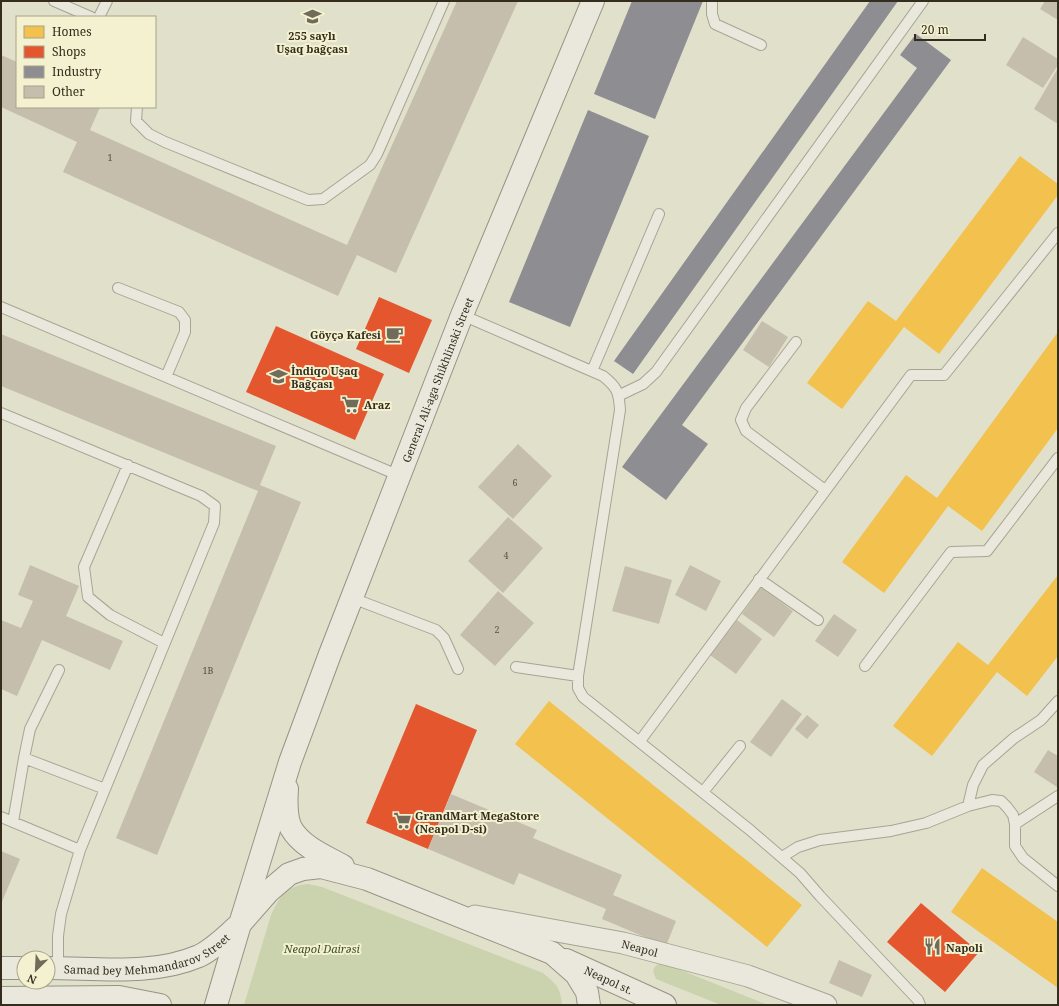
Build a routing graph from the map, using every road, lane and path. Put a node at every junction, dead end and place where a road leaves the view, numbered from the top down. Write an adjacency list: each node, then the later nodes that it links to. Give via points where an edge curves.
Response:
1 (54, 1): 7 (lane)
2 (107, 1): 8 (lane)
3 (444, 1): 10 (lane, via 377,154 370,165 323,199 308,200 148,134 136,121)
4 (593, 1): 15 (main road, General Ali-aga Shikhlinski Street)
5 (712, 1): 9 (lane, via 715,24)
6 (923, 1): 19 (lane, via 656,372 643,384)
7 (89, 16)
8 (100, 16)
9 (761, 45)
10 (137, 108)
11 (659, 214): 17 (lane)
12 (1058, 233): 24 (lane, via 944,375 911,375)
13 (118, 288): 18 (lane, via 178,312 185,320 185,332)
14 (1, 307): 18 (lane)
15 (462, 315): 17 (lane); 23 (main road, General Ali-aga Shikhlinski Street)
16 (796, 342): 24 (lane, via 746,408 741,420 746,431)
17 (592, 371): 19 (lane, via 612,383)
18 (166, 377): 23 (lane)
19 (620, 395): 33 (lane, via 620,410)
20 (1, 413): 22 (lane)
21 (1058, 458): 30 (lane, via 987,551 951,552)
22 (128, 465): 28 (lane, via 84,567 88,597 110,615); 28 (lane, via 201,496 215,506 214,523)
23 (400, 476): 26 (main road, General Ali-aga Shikhlinski Street)
24 (825, 490): 25 (lane)
25 (759, 579): 27 (lane); 35 (lane)
26 (352, 598): 31 (lane, via 436,630 444,638); 38 (main road, General Ali-aga Shikhlinski Street)
27 (818, 620)
28 (164, 643): 39 (lane)
29 (516, 666): 33 (lane)
30 (865, 666)
31 (458, 669)
32 (59, 670): 37 (lane, via 30,729)
33 (578, 676): 35 (lane, via 578,688 583,697)
34 (1058, 701): 42 (lane, via 1041,720 1014,738 984,765 973,785)
35 (640, 741): 40 (lane)
36 (740, 746): 40 (lane)
37 (24, 758): 39 (lane); 44 (lane)
38 (290, 762): 48 (main road, via 286,803 291,828 306,845); 51 (main road)
39 (105, 789): 46 (lane)
40 (703, 792): 47 (lane)
41 (1058, 796): 45 (lane)
42 (968, 806): 45 (lane, via 992,800 1001,802 1013,815); 47 (lane, via 926,823 891,831 820,840 798,847)
43 (1, 817): 44 (lane)
44 (13, 822): 46 (lane)
45 (1015, 824): 49 (lane, via 1015,846 1023,858)
46 (80, 850): 52 (lane, via 61,914)
47 (782, 857): 64 (lane, via 800,873)
48 (367, 878): 50 (main road, Neapol st.); 51 (main road, Samad bey Mehmandarov Street, via 321,867 289,874 269,891)
49 (1058, 886)
50 (449, 912): 53 (main road, Neapol st.); 63 (street, Neapol, via 623,943 748,976)
51 (240, 924): 56 (main road, Samad bey Mehmandarov Street, via 200,955 179,962 122,969); 60 (main road)
52 (56, 950)
53 (552, 953): 61 (main road, via 576,974 587,992); 62 (main road, Neapol st.)
54 (1, 968): 55 (main road)
55 (16, 968)
56 (56, 968)
57 (1, 998): 58 (main road)
58 (118, 1001): 59 (main road)
59 (160, 1005)
60 (216, 1005)
61 (590, 1005)
62 (665, 1005)
63 (826, 1005)
64 (920, 1005)

